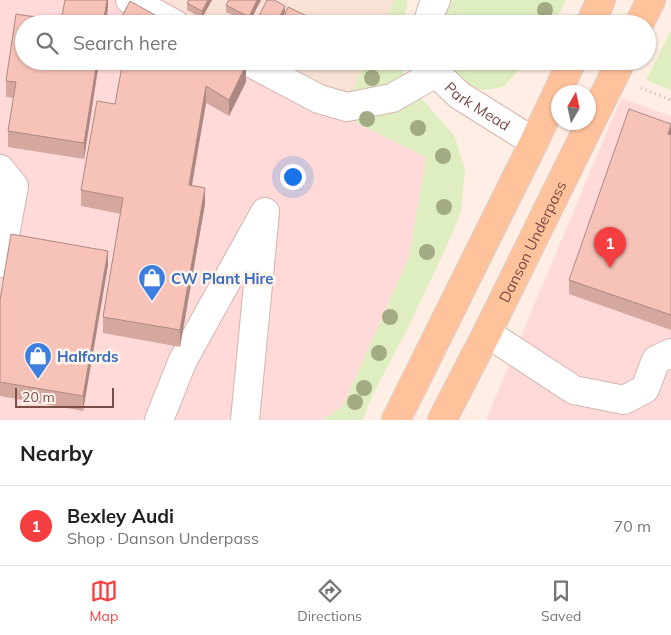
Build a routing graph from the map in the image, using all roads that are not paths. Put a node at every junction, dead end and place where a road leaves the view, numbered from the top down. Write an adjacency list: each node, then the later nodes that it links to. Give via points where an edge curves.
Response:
1 (130, 0): 5 (street)
2 (436, 0): 6 (street)
3 (601, 0): 7 (main road)
4 (651, 0): 8 (main road)
5 (159, 15)
6 (430, 15)
7 (594, 15)
8 (644, 15)
9 (264, 70): 10 (street, via 319,99 347,107 392,98)
10 (430, 70)
11 (437, 70): 14 (street, Park Mead, via 459,95)
12 (568, 70): 14 (main road)
13 (617, 70): 17 (main road, Danson Underpass)
14 (534, 142): 21 (main road)
15 (0, 169): 16 (street, via 14,186)
16 (0, 263)
17 (487, 333): 18 (street, via 574,390 624,400 645,389 656,360); 22 (main road, Danson Underpass)
18 (671, 353)
19 (159, 420): 20 (street, via 183,360 265,212)
20 (245, 420)
21 (396, 420)
22 (442, 420)

